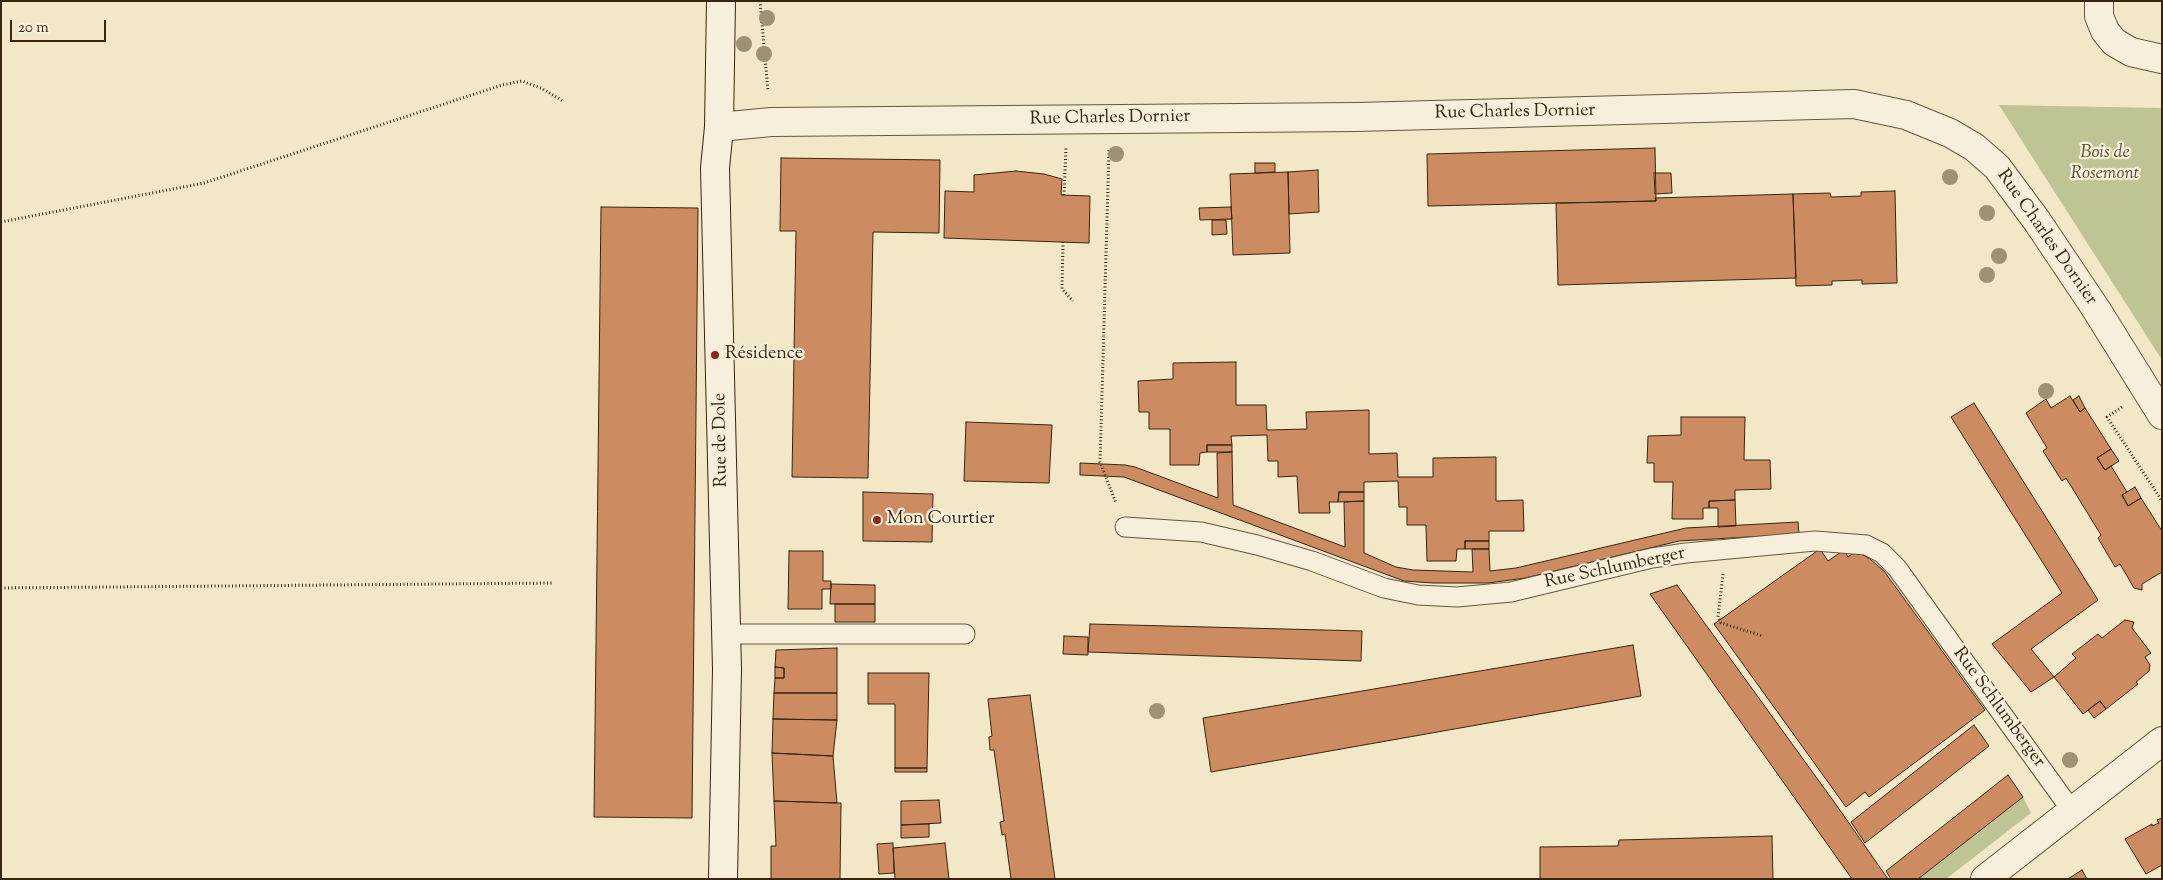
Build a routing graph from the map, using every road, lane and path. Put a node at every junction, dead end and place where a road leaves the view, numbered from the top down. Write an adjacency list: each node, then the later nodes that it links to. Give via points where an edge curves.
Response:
1 (721, 1): 7 (street, Rue de Dole)
2 (760, 1): 6 (path)
3 (2099, 1): 4 (street, via 2099,16 2114,42 2131,52)
4 (2162, 59)
5 (563, 101): 11 (path, via 522,81 502,85 204,183)
6 (771, 122): 7 (street, Rue Charles Dornier); 15 (street, Rue Charles Dornier, via 1356,117 1854,104 1906,114 1950,133 1974,147 1997,167 2091,301)
7 (719, 127): 21 (street, Rue de Dole, via 715,168)
8 (1109, 146): 17 (path, via 1100,462)
9 (1066, 147): 10 (path)
10 (1064, 195)
11 (1, 222)
12 (1063, 242): 13 (path, via 1062,289)
13 (1073, 302)
14 (2129, 402): 16 (path, via 2107,418)
15 (2162, 415)
16 (2162, 501)
17 (1126, 527): 18 (lane, Rue Schlumberger, via 1201,532 1312,561 1384,588 1418,595 1457,597 1511,592 1652,558)
18 (1727, 549): 23 (path, via 1718,616 1721,623); 25 (lane, Rue Schlumberger, via 1815,541 1866,545 1882,553 1897,568)
19 (554, 583): 20 (path)
20 (1, 588)
21 (726, 634): 22 (lane); 26 (street, Rue de Dole)
22 (965, 634)
23 (1763, 636)
24 (2162, 741): 25 (street)
25 (2072, 811): 27 (street)
26 (723, 879)
27 (1985, 879)

